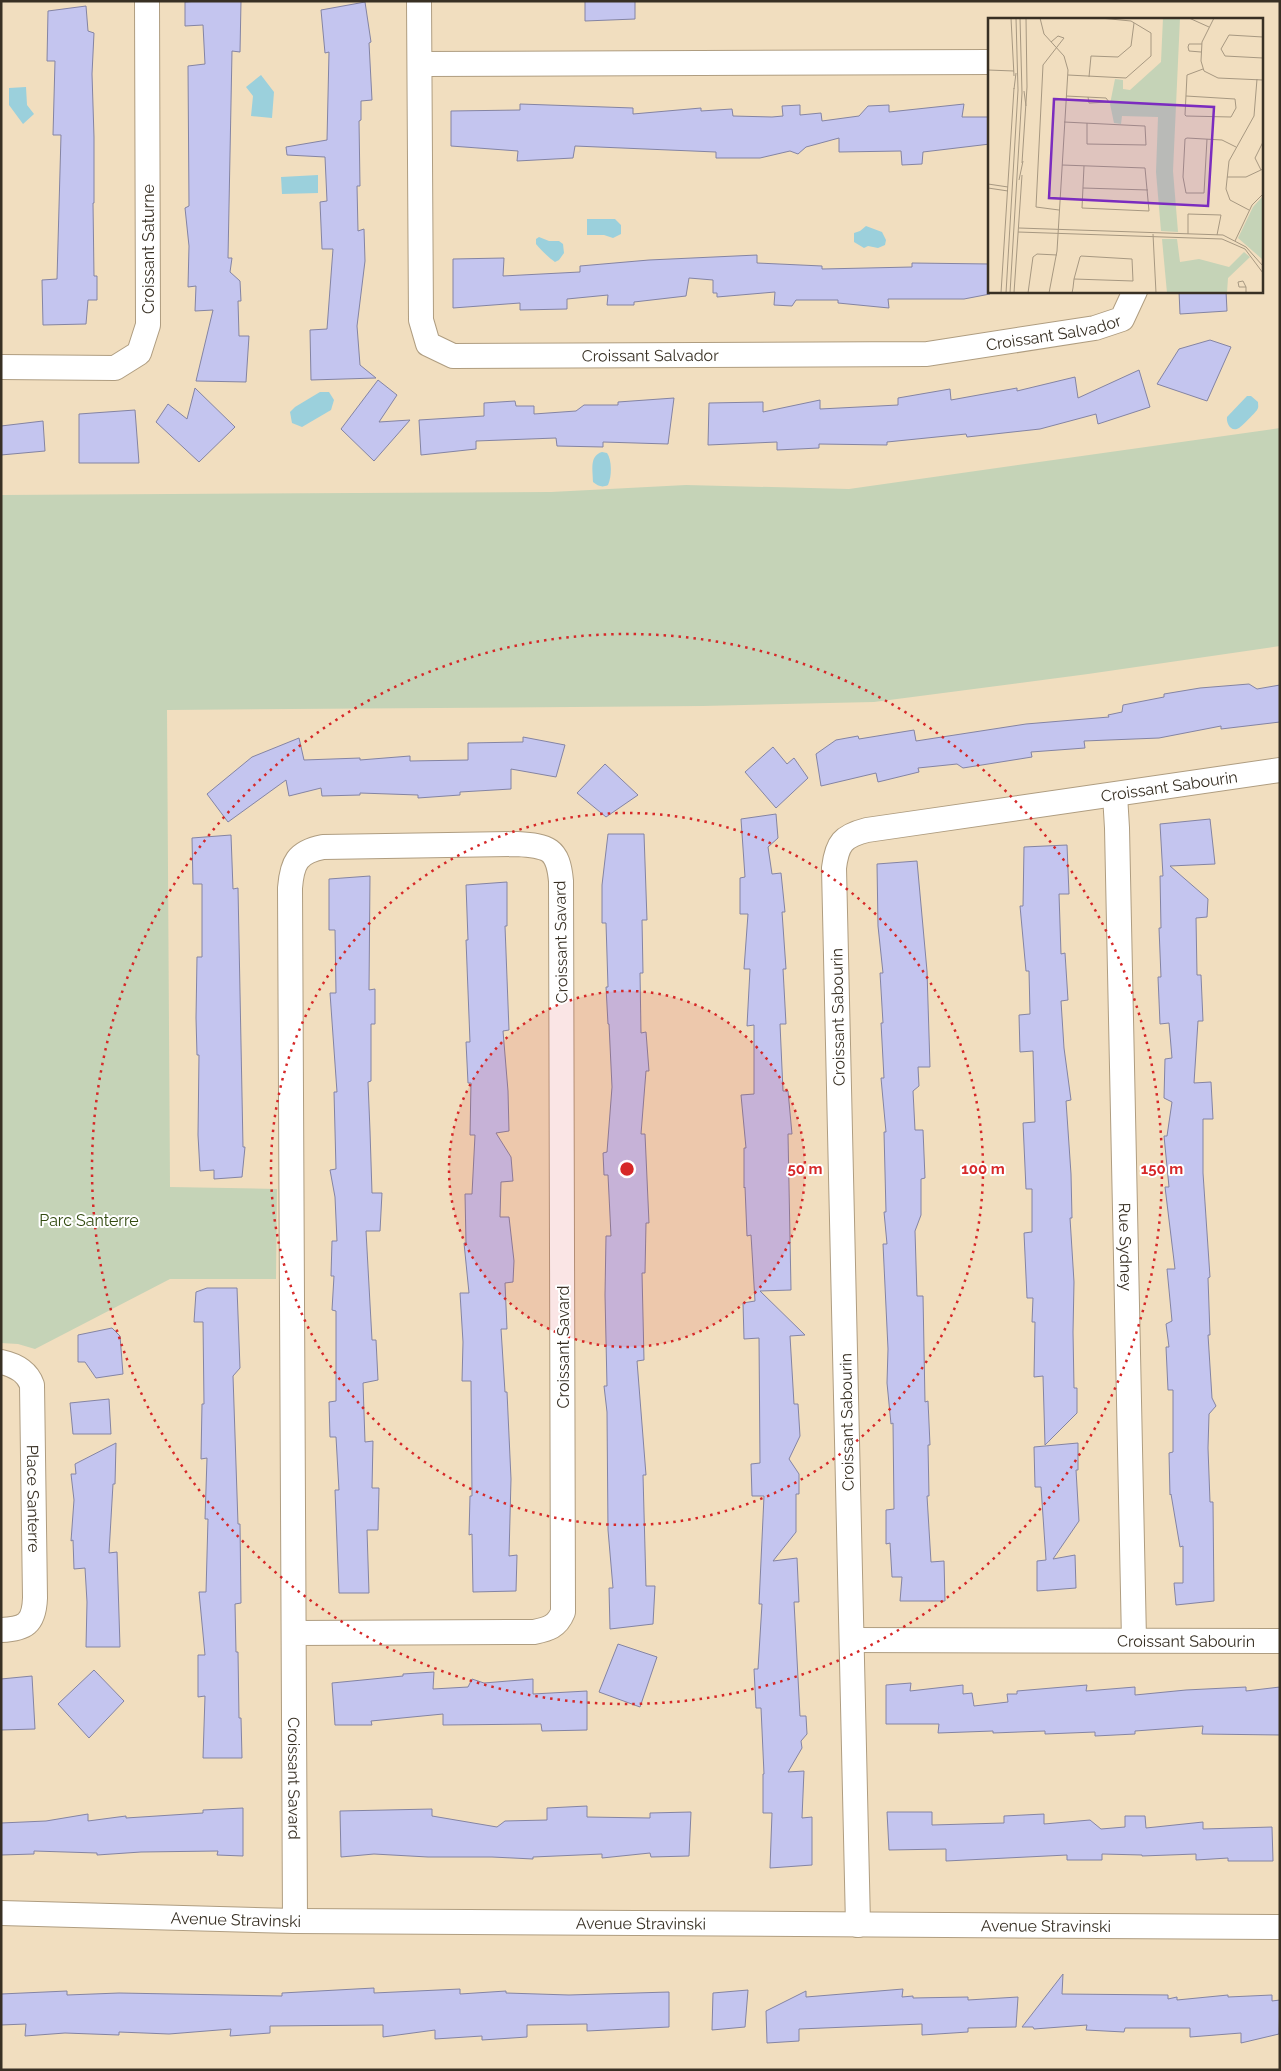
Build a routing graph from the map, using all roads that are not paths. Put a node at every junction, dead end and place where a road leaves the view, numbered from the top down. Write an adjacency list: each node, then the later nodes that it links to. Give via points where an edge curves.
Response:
1 (147, 1): 6 (street, Croissant Saturne, via 148,325 139,353 115,368)
2 (419, 1): 4 (street, Croissant Salvador)
3 (988, 62): 4 (street)
4 (420, 64): 5 (street, Croissant Salvador, via 421,320 428,344 453,356 927,354 1095,328 1122,320)
5 (1134, 292)
6 (1, 367)
7 (1280, 770): 8 (street, Croissant Sabourin)
8 (1115, 795): 12 (street, Croissant Sabourin, via 867,830 842,840 836,852); 13 (street, Rue Sydney)
9 (1, 1362): 10 (street, Place Santerre, via 23,1371 32,1385 35,1598 31,1619 25,1626)
10 (1, 1630)
11 (294, 1634): 11 (street, Croissant Savard, via 291,874 301,855 310,849 323,847 540,846 556,856 561,882 563,1612 554,1627 534,1632); 16 (street, Croissant Savard)
12 (852, 1640): 13 (street, Croissant Sabourin); 17 (street, Croissant Sabourin)
13 (1134, 1640): 14 (street, Croissant Sabourin)
14 (1280, 1641)
15 (1, 1913): 16 (street, Avenue Stravinski)
16 (295, 1921): 17 (street, Avenue Stravinski)
17 (858, 1925): 18 (street, Avenue Stravinski)
18 (1280, 1927)

